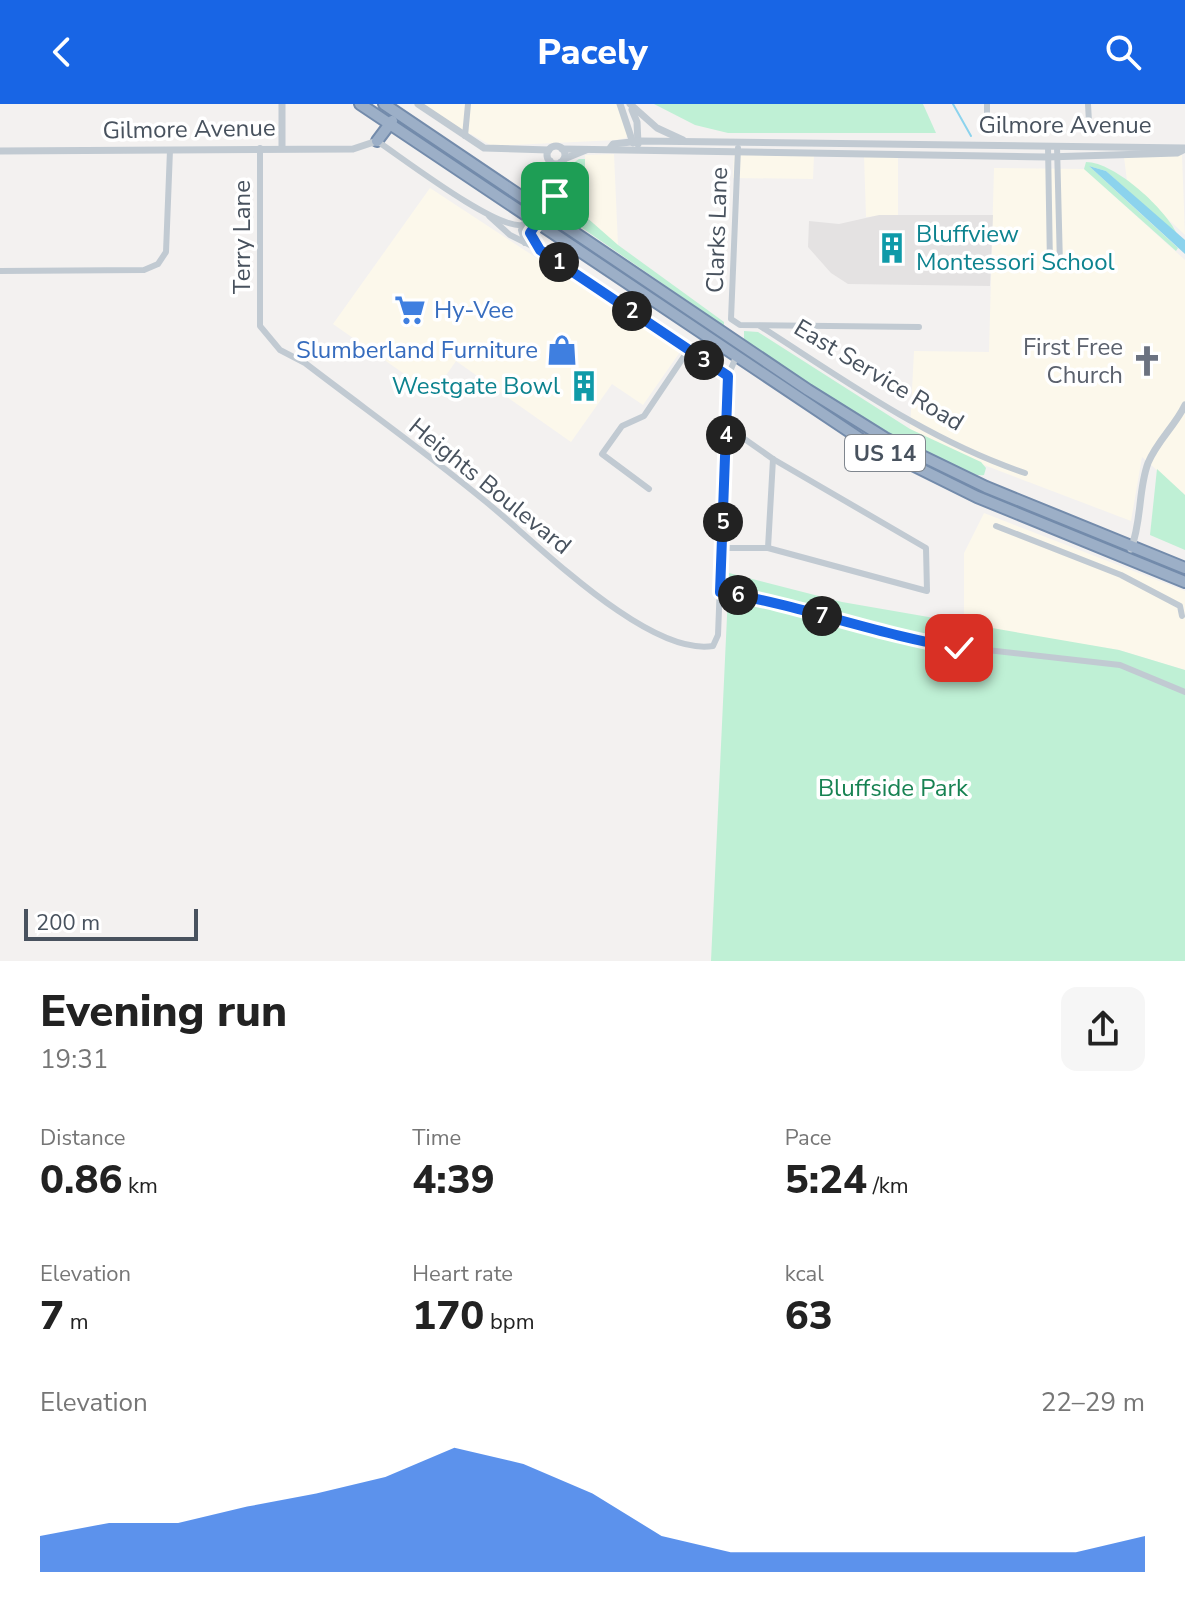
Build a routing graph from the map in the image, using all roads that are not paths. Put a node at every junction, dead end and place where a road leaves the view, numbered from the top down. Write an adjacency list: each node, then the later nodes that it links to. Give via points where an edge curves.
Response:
1 (282, 104): 24 (street)
2 (360, 104): 10 (highway)
3 (418, 104): 16 (street)
4 (468, 104): 16 (street)
5 (620, 104): 18 (street)
6 (629, 104): 18 (street, via 637,122); 19 (street, via 657,128)
7 (987, 104): 11 (street)
8 (1088, 104): 13 (street)
9 (389, 107): 10 (highway, via 387,116); 12 (highway, US 14)
10 (374, 113): 14 (highway, US 14)
11 (987, 113)
12 (405, 118): 14 (highway); 36 (highway, US 14)
13 (1089, 122)
14 (390, 124): 15 (highway, US 14); 17 (highway)
15 (401, 131): 17 (highway); 39 (highway, US 14)
16 (465, 136): 32 (street, via 484,148)
17 (377, 141): 24 (street, Gilmore Avenue, via 359,148); 38 (street)
18 (636, 141): 19 (street, Gilmore Avenue); 25 (street, Gilmore Avenue); 30 (street)
19 (689, 142): 22 (street, Gilmore Avenue)
20 (1048, 146): 21 (street, Gilmore Avenue); 22 (street, Gilmore Avenue); 34 (street)
21 (1057, 146): 26 (street, Gilmore Avenue); 33 (street)
22 (738, 147): 30 (street, Gilmore Avenue); 34 (street, Gilmore Avenue); 47 (street, Clarks Lane, via 731,319)
23 (260, 148): 24 (street, Gilmore Avenue); 28 (street, Gilmore Avenue); 46 (street, Terry Lane)
24 (282, 148)
25 (610, 148): 29 (street, Gilmore Avenue); 30 (street, Gilmore Avenue)
26 (1185, 148): 33 (street, Gilmore Avenue, via 1177,153)
27 (562, 149): 29 (street, Gilmore Avenue); 32 (street, Gilmore Avenue); 35 (street)
28 (170, 150): 31 (street, Gilmore Avenue); 45 (street, via 167,246 158,264 144,270)
29 (586, 150): 35 (street, Gilmore Avenue)
30 (637, 150)
31 (0, 151)
32 (549, 156): 35 (street, Gilmore Avenue); 36 (street)
33 (1057, 156): 34 (street, Gilmore Avenue); 44 (street)
34 (1047, 157): 43 (street)
35 (562, 161): 37 (street, via 555,196)
36 (535, 206): 37 (highway, US 14); 39 (street)
37 (545, 213): 40 (street); 50 (highway, US 14)
38 (489, 216): 39 (street, via 510,226); 41 (street)
39 (524, 221): 40 (highway, US 14); 41 (street)
40 (538, 223): 42 (street, via 530,237); 51 (highway, US 14)
41 (525, 244): 42 (street)
42 (540, 250): 49 (street)
43 (1050, 265)
44 (1060, 265)
45 (0, 271)
46 (260, 326): 66 (street, Heights Boulevard, via 280,350 329,381 487,502 546,556 645,628 698,649 713,646)
47 (759, 326): 48 (street); 56 (street, East Service Road, via 913,425)
48 (919, 327)
49 (689, 349): 52 (street); 57 (street, via 644,416 622,426 602,454)
50 (757, 355): 51 (highway); 59 (highway, US 14, via 923,458)
51 (736, 357): 52 (street); 62 (highway, US 14, via 862,440 919,470)
52 (728, 376): 54 (street)
53 (1185, 405): 59 (street, via 1147,468)
54 (726, 426): 55 (street); 60 (street)
55 (773, 459): 61 (street); 61 (street, via 926,548 927,591)
56 (1025, 473)
57 (649, 489)
58 (996, 526): 64 (street)
59 (1132, 546): 62 (street); 63 (highway, US 14)
60 (722, 548): 61 (street); 66 (street)
61 (768, 548)
62 (1128, 559): 64 (street); 65 (highway, US 14)
63 (1185, 568)
64 (1121, 575): 67 (street, via 1180,606)
65 (1185, 582)
66 (720, 592): 68 (street, via 934,644 1120,665)
67 (1182, 616)
68 (1185, 692)

